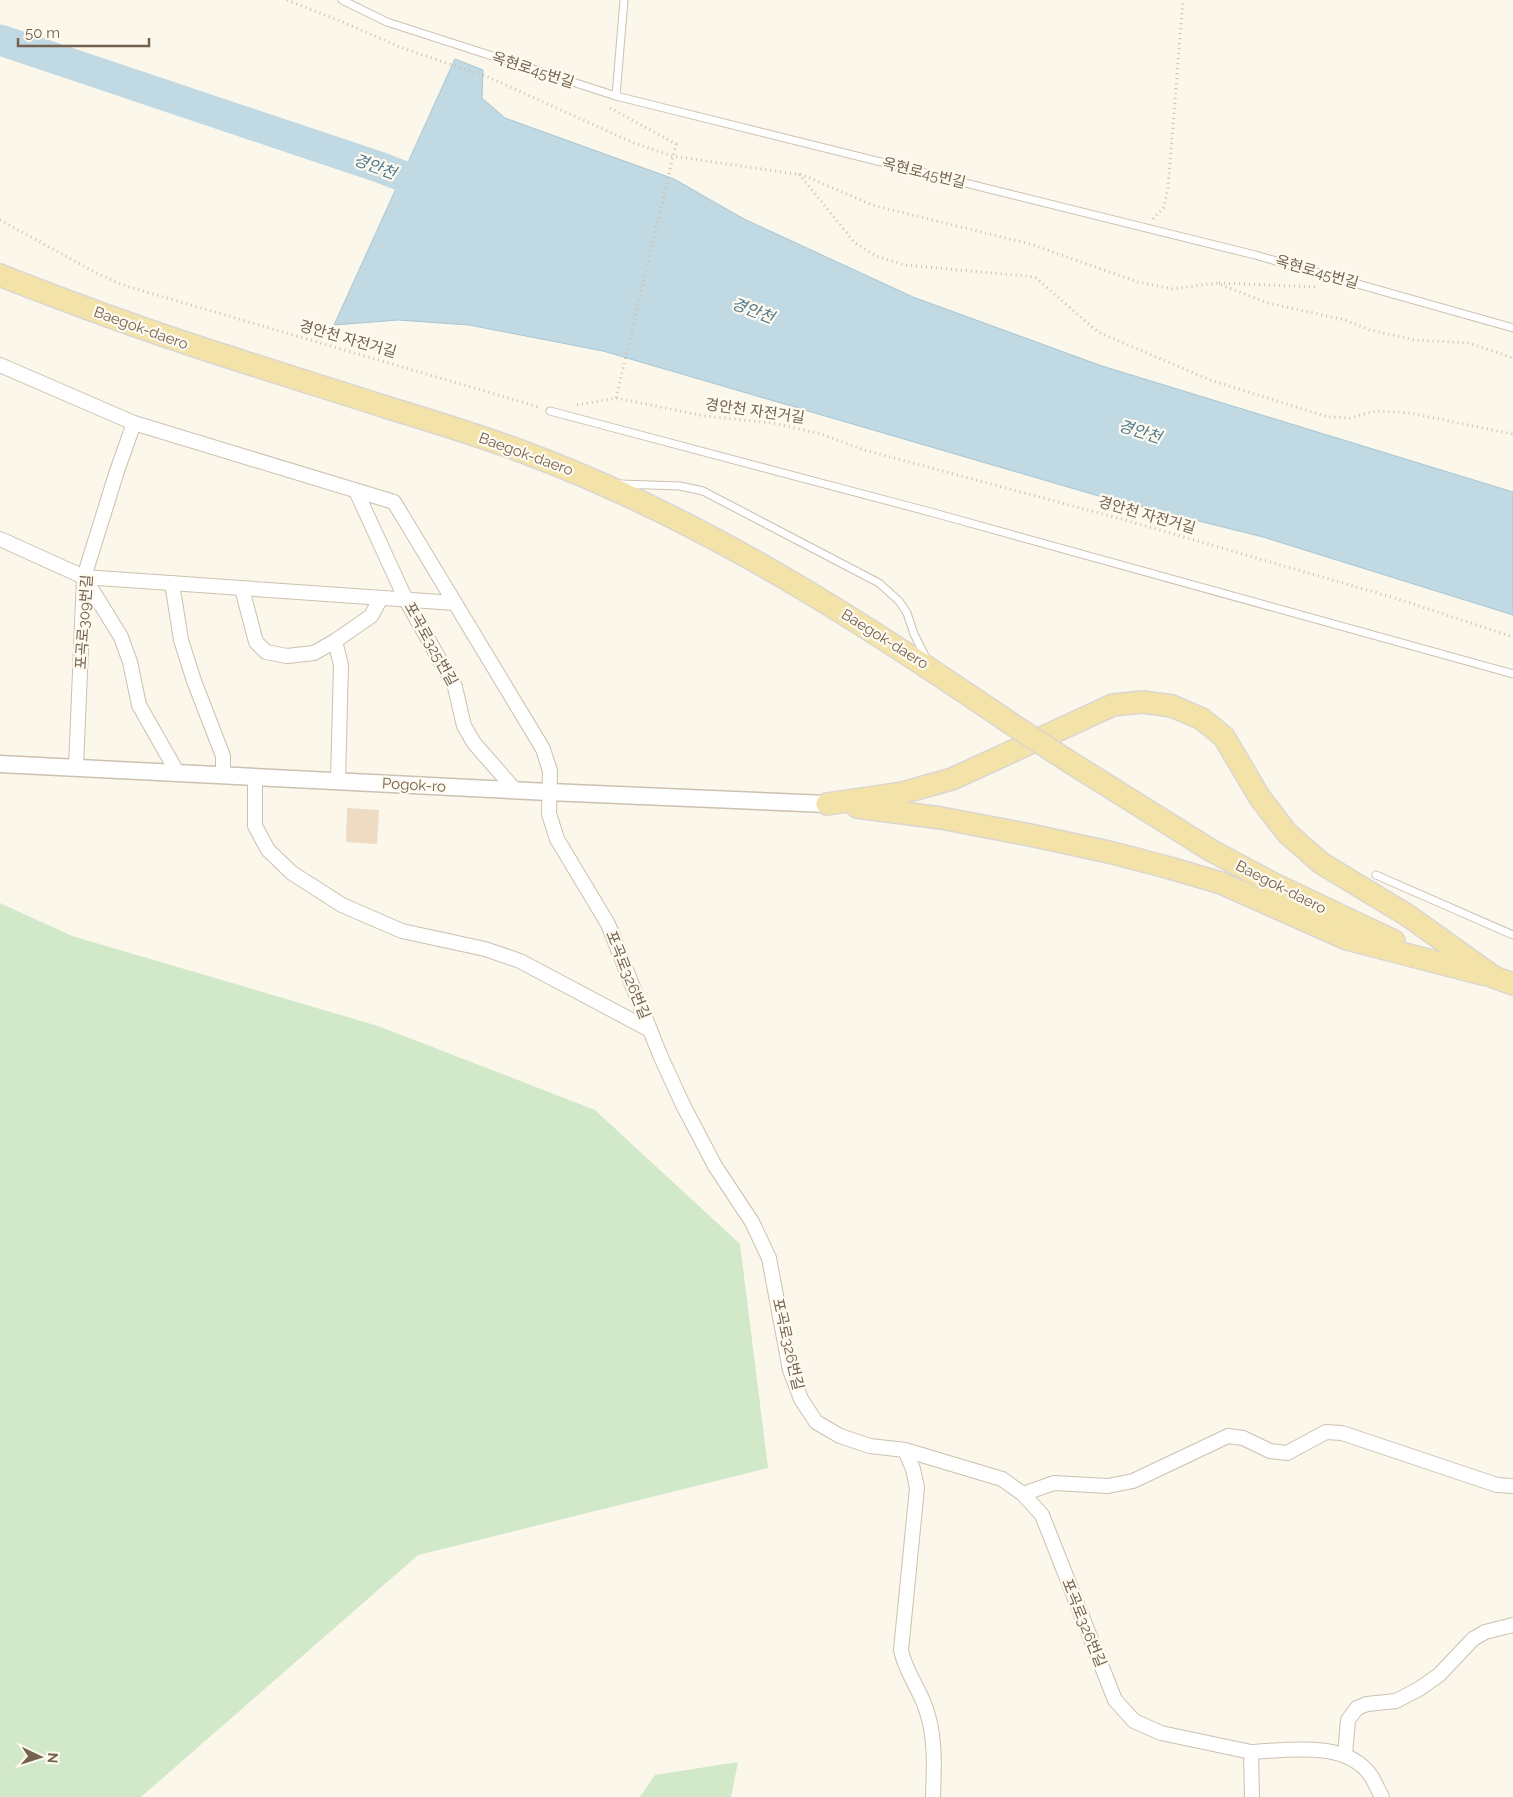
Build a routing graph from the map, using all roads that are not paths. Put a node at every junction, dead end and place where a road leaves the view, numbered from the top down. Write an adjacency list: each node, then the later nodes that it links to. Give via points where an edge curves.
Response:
1 (342, 0): 3 (lane, 옥현로45번길, via 387,22)
2 (624, 0): 3 (lane)
3 (616, 96): 5 (lane, 옥현로45번길, via 1255,255)
4 (0, 275): 9 (main road, Baegok-daero, via 190,345 465,431)
5 (1513, 328)
6 (0, 365): 8 (street, 포곡로326번길)
7 (550, 411): 20 (lane, via 944,516)
8 (134, 424): 10 (street, 포곡로326번길); 12 (street, 포곡로309번길)
9 (603, 484): 19 (main road, Baegok-daero, via 751,559); 19 (lane, via 680,486 703,491 879,584 899,601 907,613)
10 (356, 491): 16 (street, 포곡로325번길); 17 (street, 포곡로326번길, via 394,502)
11 (0, 539): 12 (street)
12 (84, 577): 13 (street); 22 (street, 포곡로309번길); 23 (street, via 121,637 139,705)
13 (172, 584): 14 (street); 24 (street, via 181,640 222,756)
14 (242, 589): 15 (street); 18 (street, via 256,642 266,652 287,656 314,653)
15 (380, 598): 16 (street); 18 (street, via 371,616)
16 (406, 600): 17 (street); 27 (street, 포곡로325번길, via 455,687 464,726 474,743)
17 (455, 604): 28 (street, 포곡로326번길, via 543,748 550,771)
18 (335, 641): 26 (street, via 341,665)
19 (932, 669): 32 (main road, Baegok-daero, bridge, via 1064,759 1212,851 1409,948)
20 (1513, 674)
21 (0, 764): 22 (street, Pogok-ro)
22 (76, 767): 23 (street, Pogok-ro)
23 (177, 772): 24 (street, Pogok-ro)
24 (223, 775): 25 (street, Pogok-ro)
25 (255, 776): 26 (street, Pogok-ro); 33 (street, via 255,826 268,850 292,873 342,905 402,931 485,949 520,961)
26 (338, 781): 27 (street, Pogok-ro)
27 (515, 790): 28 (street, Pogok-ro)
28 (549, 792): 29 (street, Pogok-ro); 33 (street, 포곡로326번길, via 549,814 557,839 608,924)
29 (827, 804): 32 (main road, via 941,818 1122,855 1222,883 1347,939); 32 (main road, via 902,792 952,778 1113,705 1143,702 1172,706 1202,719 1224,737 1260,798 1287,833 1321,863 1407,915)
30 (1376, 875): 31 (lane)
31 (1513, 935)
32 (1504, 981)
33 (650, 1030): 34 (street, 포곡로326번길, via 715,1166 752,1222 769,1258 790,1370 801,1399 816,1422 840,1436 870,1446)
34 (905, 1450): 36 (street, 포곡로326번길, via 1002,1480); 40 (street, via 917,1488 901,1650 933,1733)
35 (1513, 1486): 36 (street, via 1497,1485 1342,1433 1326,1432 1286,1453 1270,1451 1243,1438 1228,1436 1133,1481 1108,1486 1054,1483)
36 (1023, 1494): 38 (street, 포곡로326번길, via 1042,1515 1115,1700 1134,1721 1162,1733)
37 (1513, 1626): 39 (street, via 1486,1632 1473,1639 1439,1675 1419,1689 1396,1700 1357,1708 1348,1720)
38 (1251, 1752): 39 (street, 포곡로326번길, via 1313,1750); 41 (street)
39 (1345, 1755): 42 (street, via 1371,1775)
40 (933, 1797)
41 (1252, 1797)
42 (1382, 1797)

